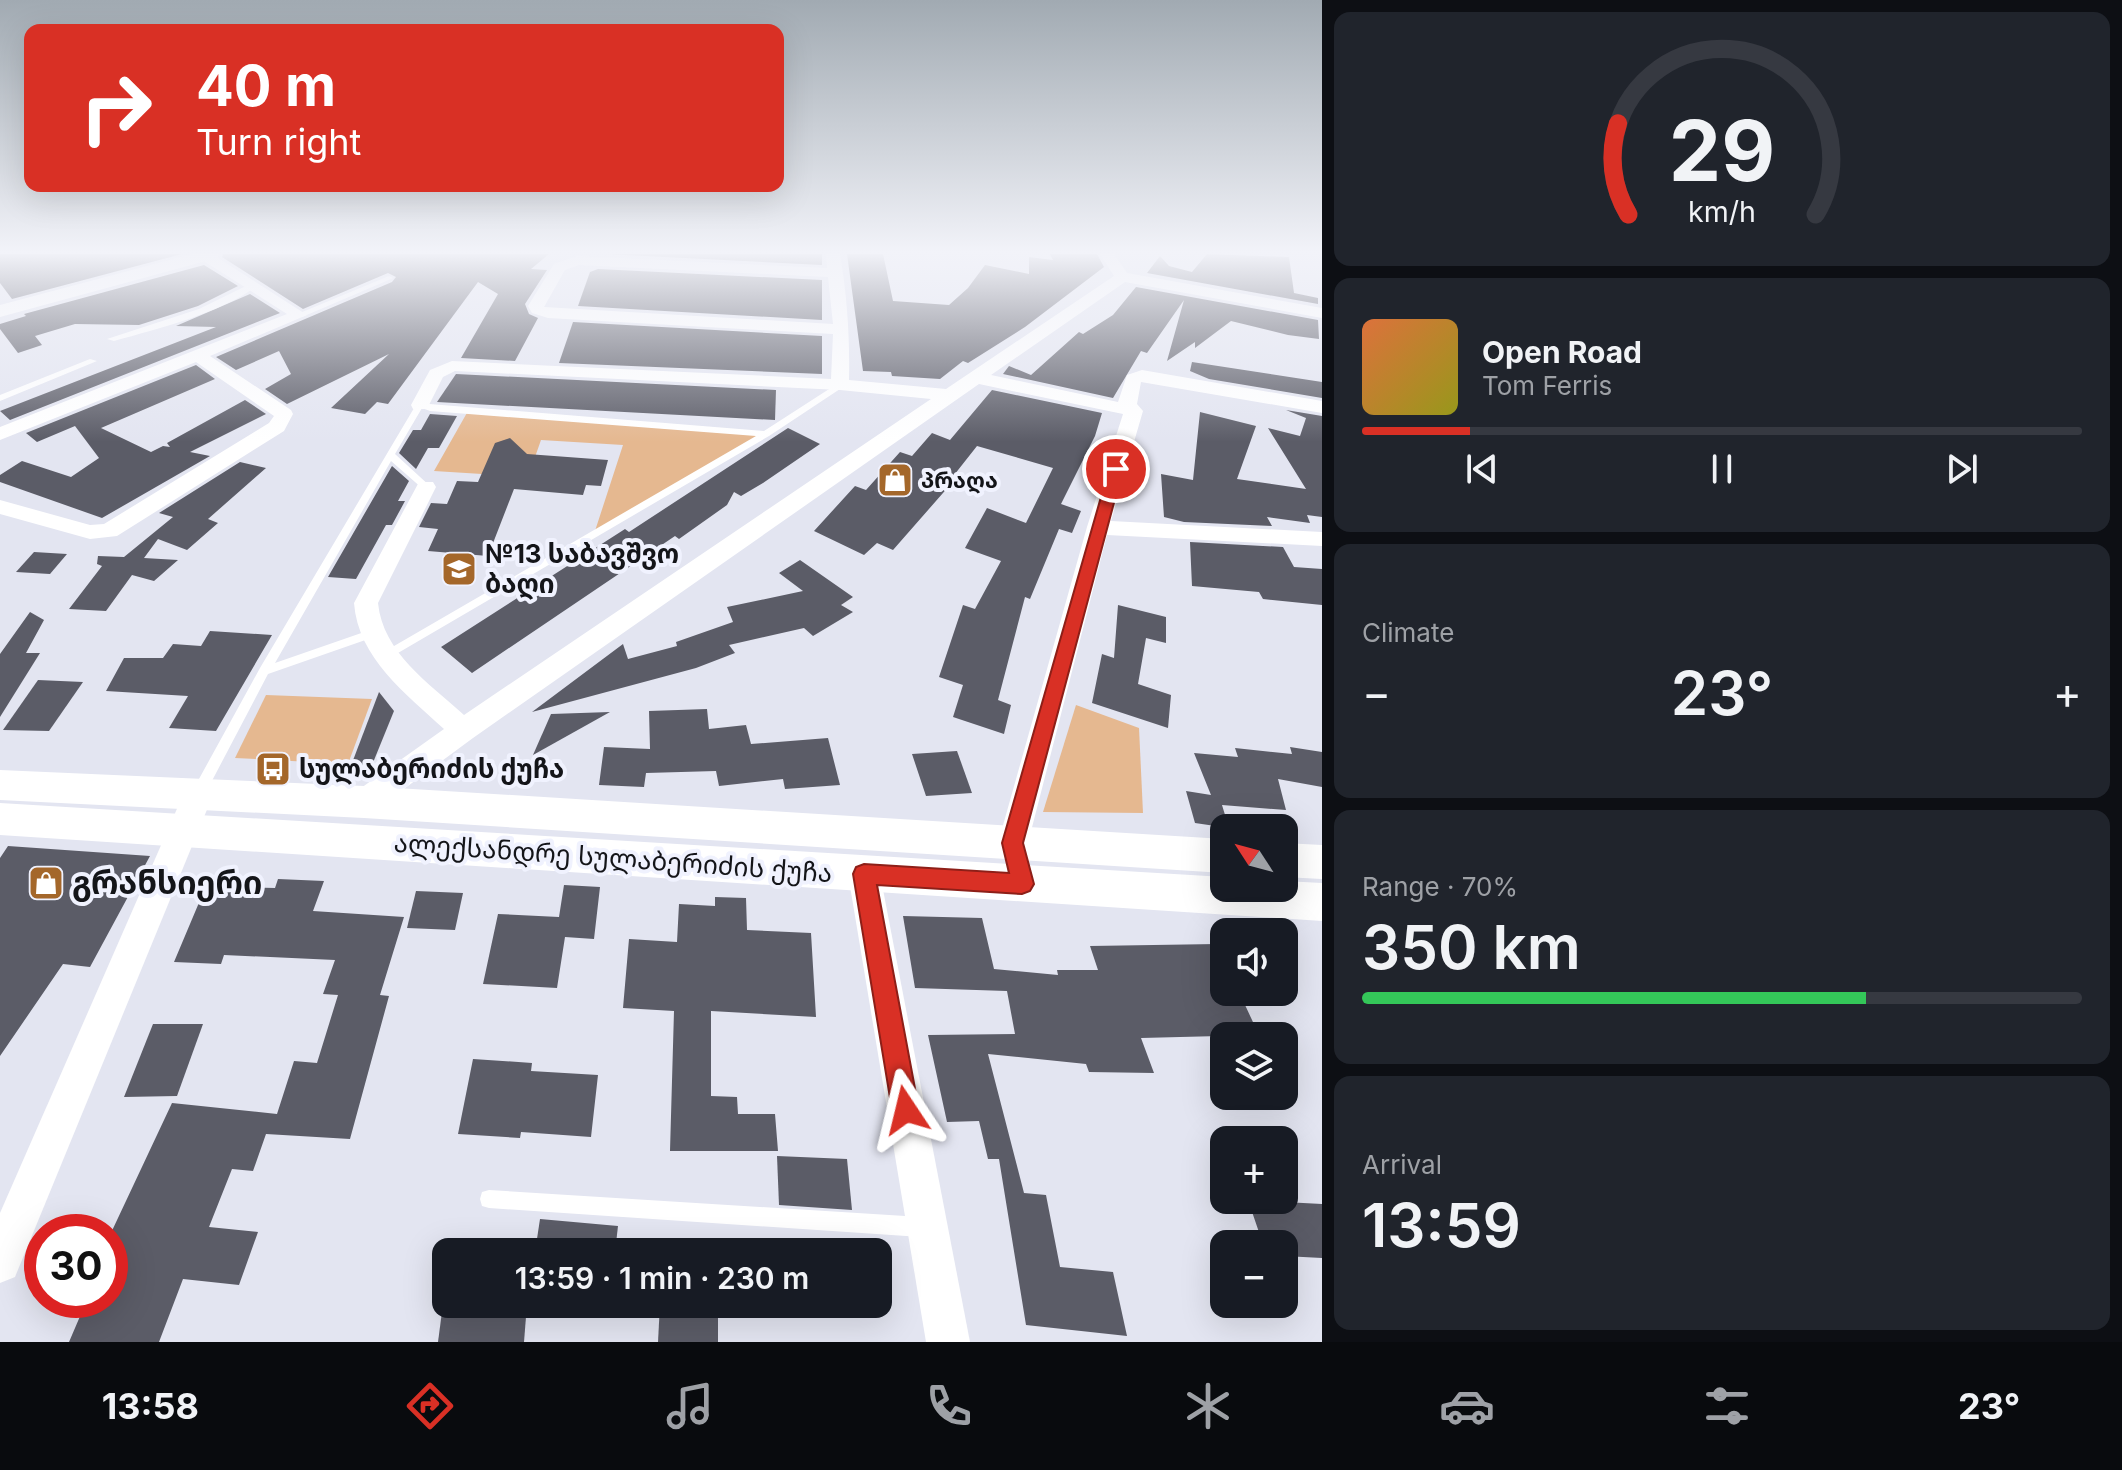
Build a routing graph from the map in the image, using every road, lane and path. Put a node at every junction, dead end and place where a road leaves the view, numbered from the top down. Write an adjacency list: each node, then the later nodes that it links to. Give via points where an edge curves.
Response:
1 (191, 317): 7 (lane)
2 (295, 317): 8 (street)
3 (615, 317): 6 (street)
4 (841, 317): 6 (street)
5 (1063, 317): 10 (street)
6 (842, 329): 11 (street)
7 (111, 339)
8 (198, 356): 17 (street); 21 (street, via 284,414 277,427 109,531 90,532)
9 (93, 361): 13 (lane)
10 (973, 377): 12 (street); 16 (street)
11 (840, 385): 12 (street); 14 (street, via 452,366 436,374); 18 (lane)
12 (947, 395): 27 (street)
13 (0, 398)
14 (420, 405): 18 (lane); 19 (lane)
15 (1322, 407): 16 (street, via 1142,375 1133,379 1127,405)
16 (1134, 411): 22 (street)
17 (0, 434)
18 (766, 434): 25 (lane)
19 (390, 455): 20 (lane); 26 (lane)
20 (426, 487): 24 (street, via 366,603)
21 (0, 507)
22 (1098, 527): 23 (street); 35 (street)
23 (1322, 539)
24 (370, 634): 25 (street); 26 (lane)
25 (386, 656): 27 (street)
26 (264, 671): 30 (lane)
27 (463, 730): 29 (street)
28 (0, 785): 30 (street, ალექსანდრე სულაბერიძის ქუჩა)
29 (364, 802): 30 (street, ალექსანდრე სულაბერიძის ქუჩა); 35 (street, ალექსანდრე სულაბერიძის ქუჩა)
30 (190, 812): 31 (street, ალექსანდრე სულაბერიძის ქუჩა); 36 (street, ალექსანდრე სულაბერიძის ქუჩა); 40 (street)
31 (0, 819)
32 (1210, 857): 35 (street, ალექსანდრე სულაბერიძის ქუჩა)
33 (1298, 861): 34 (street)
34 (1322, 862)
35 (1018, 864): 36 (street, ალექსანდრე სულაბერიძის ქუჩა); 37 (street, ალექსანდრე სულაბერიძის ქუჩა)
36 (864, 874): 39 (street)
37 (1322, 902)
38 (489, 1199): 39 (lane)
39 (927, 1228): 41 (street)
40 (0, 1262)
41 (948, 1342)

